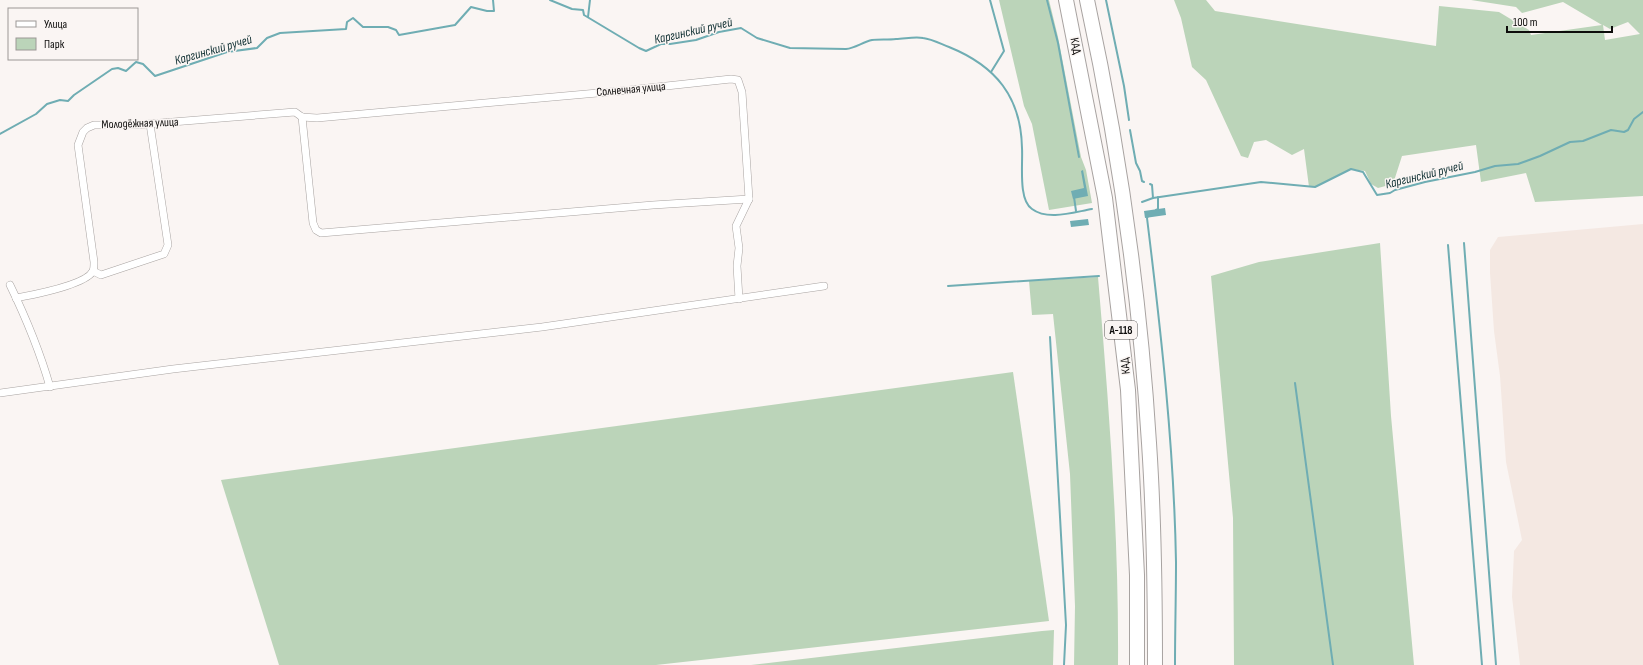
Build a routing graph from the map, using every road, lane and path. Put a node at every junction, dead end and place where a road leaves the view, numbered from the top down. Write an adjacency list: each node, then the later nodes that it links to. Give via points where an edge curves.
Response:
1 (1066, 0): 13 (highway, КАД / А-118, via 1105,198 1128,390 1137,575)
2 (1087, 0): 14 (highway, КАД / А-118, via 1099,55 1122,194 1136,298 1150,449 1155,576)
3 (302, 117): 4 (street, Молодёжная улица, via 295,112); 5 (street, via 313,223 316,230 321,233 646,205); 5 (street, Солнечная улица, via 317,118 738,80 742,92)
4 (150, 124): 6 (street, via 168,245 164,254 101,275); 6 (street, Молодёжная улица, via 94,125 83,132 78,145 94,262)
5 (749, 199): 10 (street, via 736,226 740,248 737,266)
6 (93, 271): 9 (street, via 66,287)
7 (10, 285): 9 (street)
8 (824, 286): 10 (street)
9 (16, 298): 11 (street, via 44,365)
10 (739, 299): 11 (street, via 542,327)
11 (50, 387): 12 (street)
12 (0, 393)
13 (1137, 665)
14 (1155, 665)

